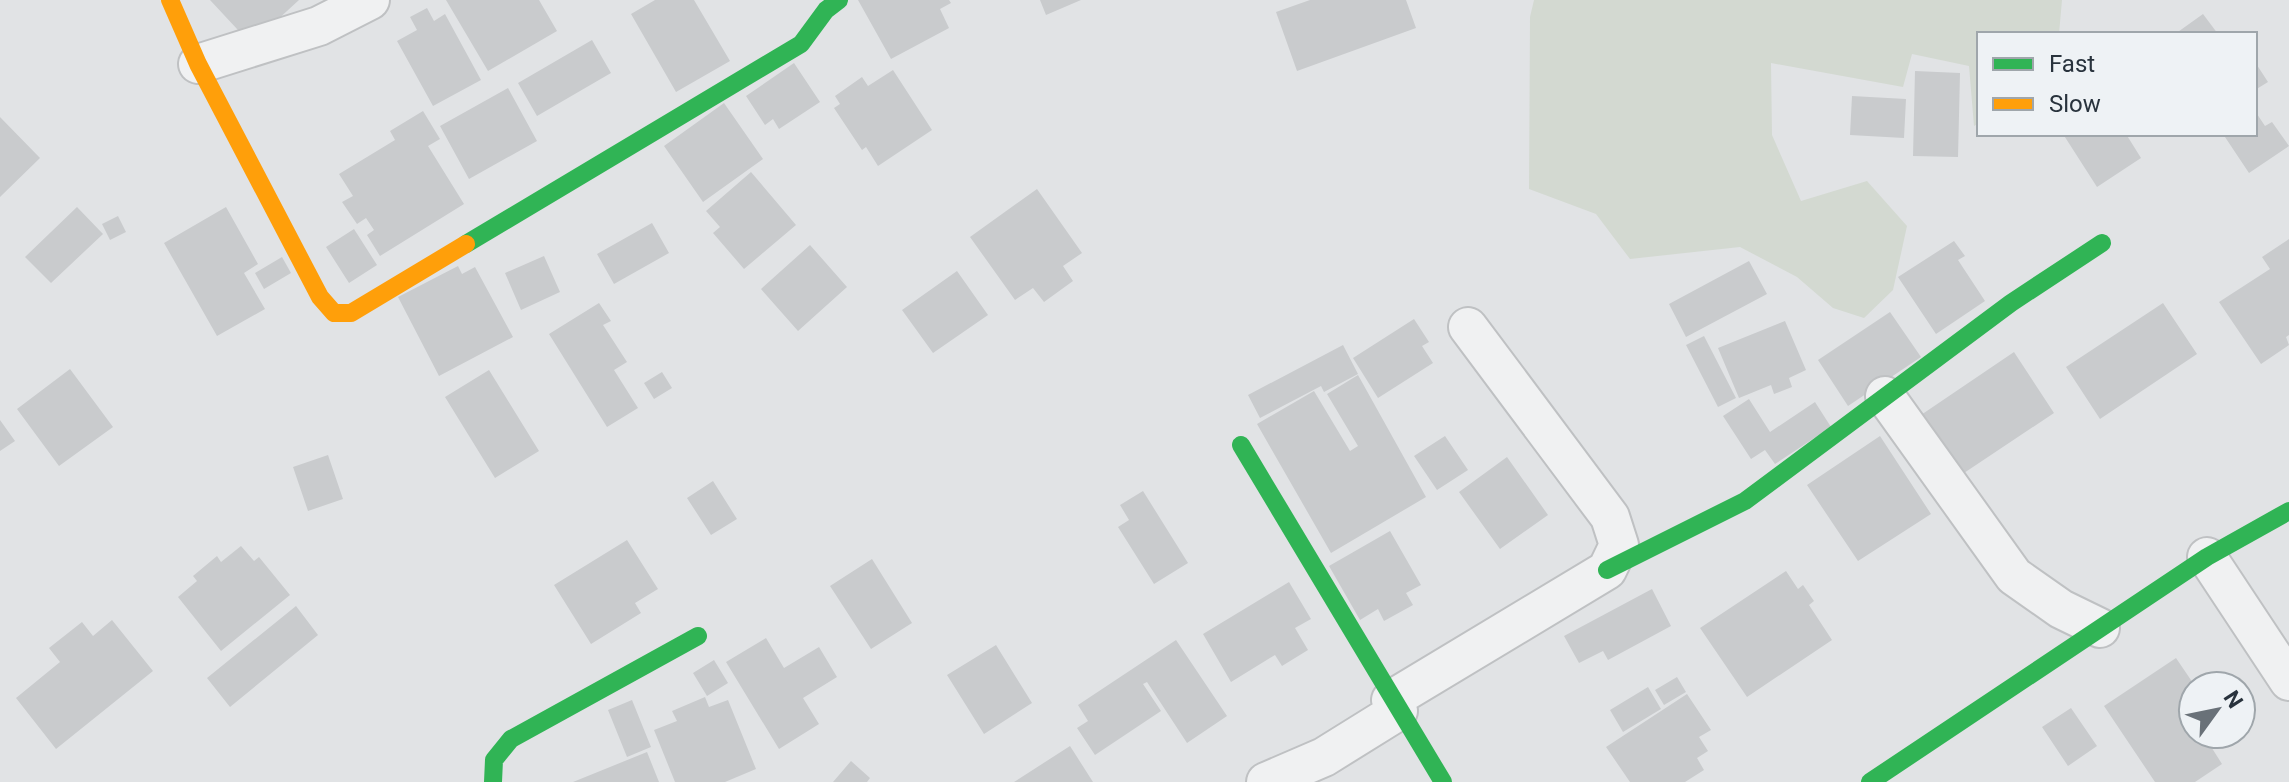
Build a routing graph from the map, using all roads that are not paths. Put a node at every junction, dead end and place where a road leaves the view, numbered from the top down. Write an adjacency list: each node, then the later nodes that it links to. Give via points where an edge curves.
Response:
1 (170, 0): 4 (street)
2 (370, 0): 4 (street, via 319,26)
3 (839, 0): 4 (street, via 801,44 351,313 334,313 320,297)
4 (198, 64)
5 (2102, 243): 7 (street)
6 (1468, 327): 11 (street, via 1610,517 1619,545)
7 (1885, 396): 11 (street, via 1745,501); 12 (street, via 2014,576)
8 (1241, 445): 15 (street)
9 (2289, 511): 10 (street)
10 (2207, 557): 12 (street); 14 (street)
11 (1607, 570): 15 (street)
12 (2100, 628): 19 (street)
13 (698, 636): 16 (street, via 511,739 494,760)
14 (2289, 681)
15 (1395, 706): 17 (street, via 1324,757); 18 (street)
16 (493, 782)
17 (1266, 782)
18 (1443, 782)
19 (1870, 782)

